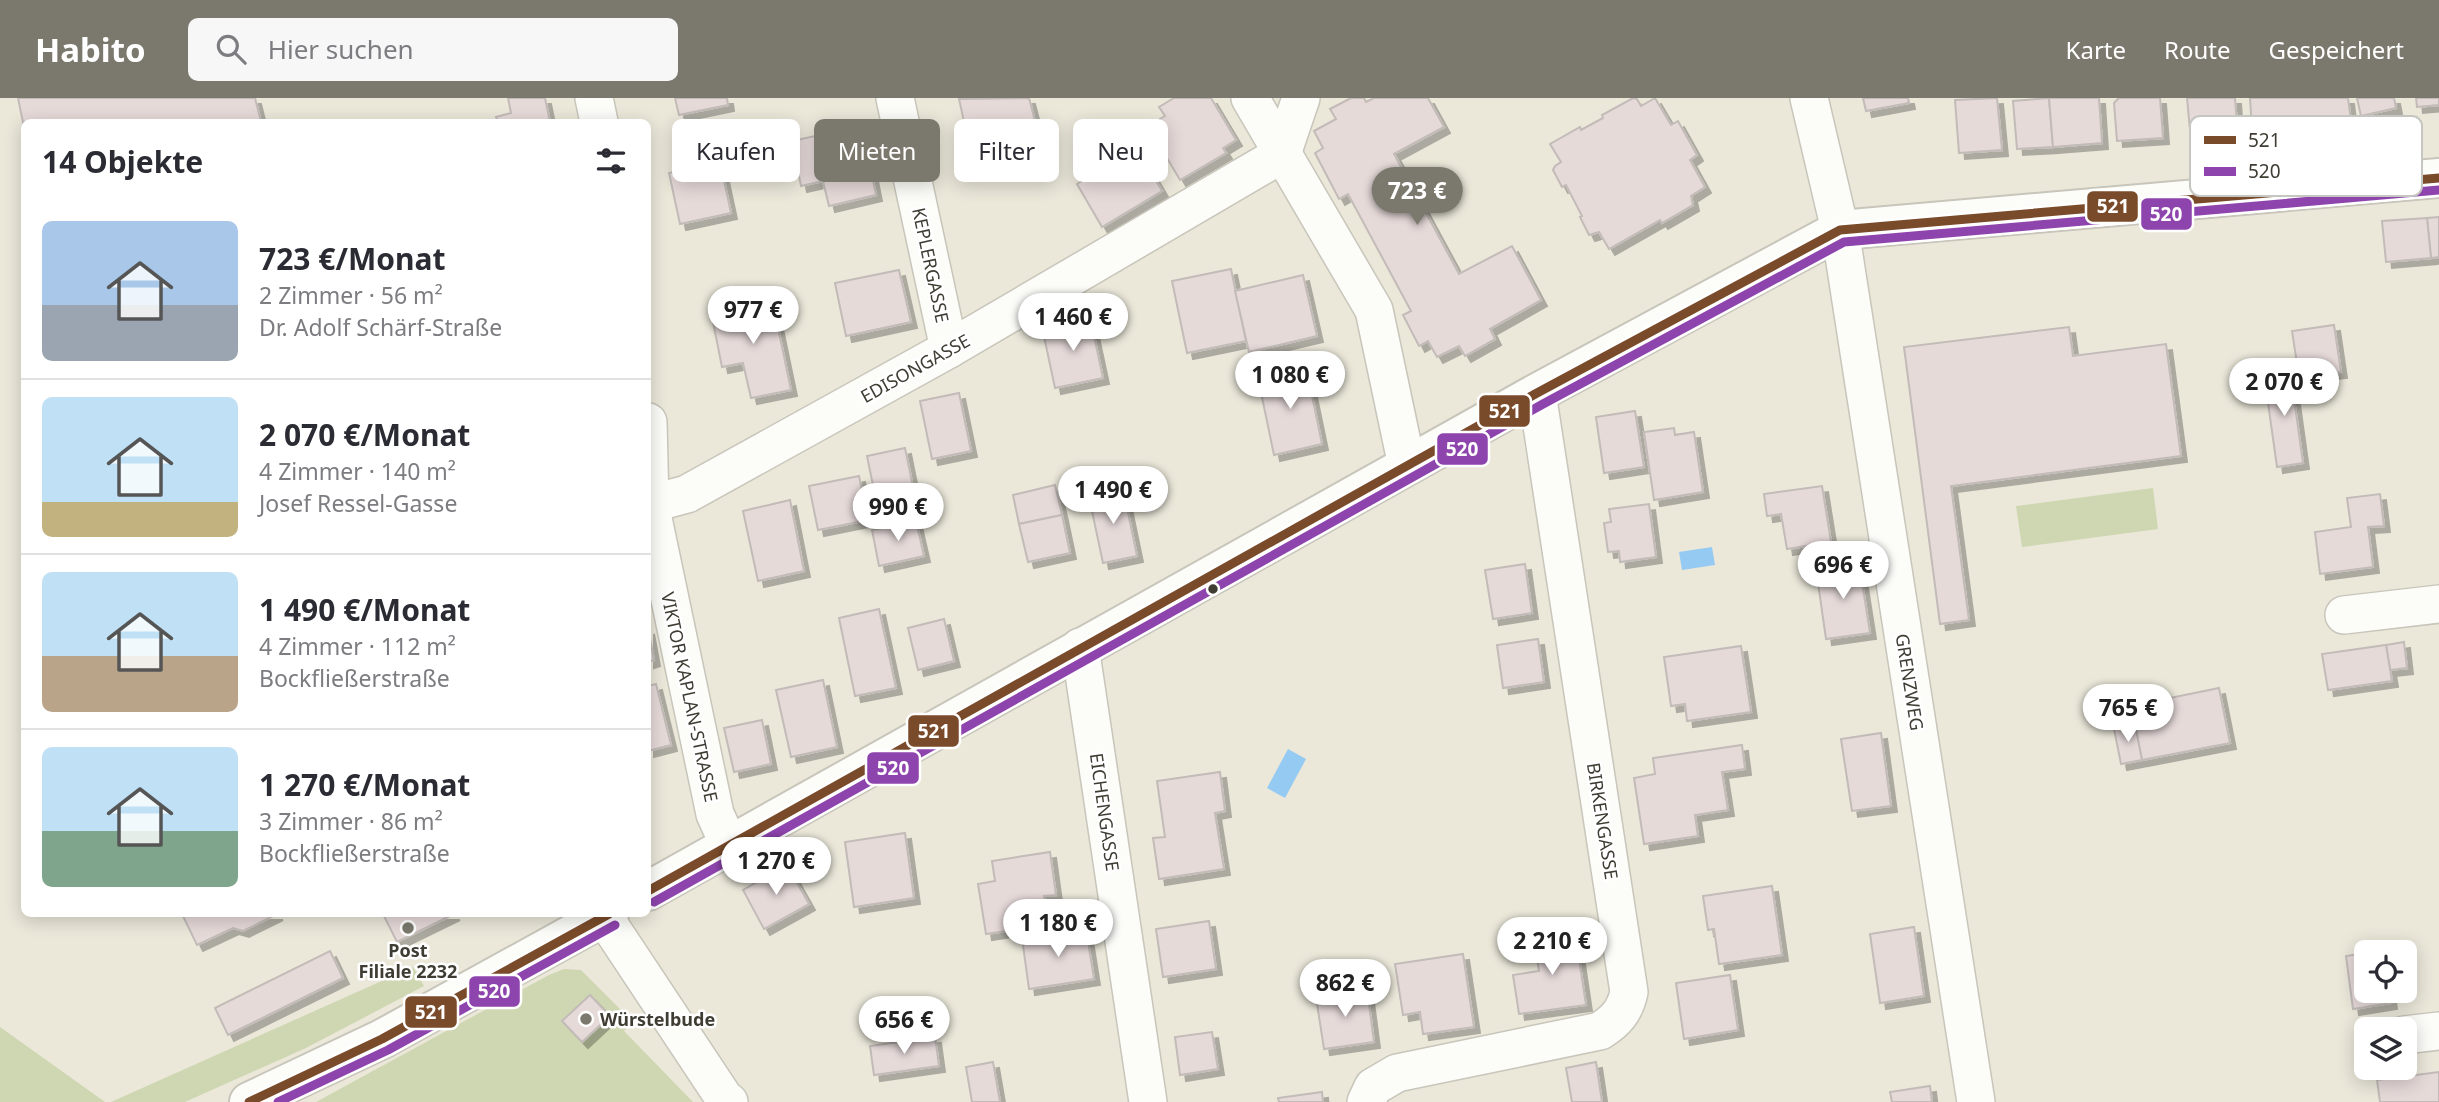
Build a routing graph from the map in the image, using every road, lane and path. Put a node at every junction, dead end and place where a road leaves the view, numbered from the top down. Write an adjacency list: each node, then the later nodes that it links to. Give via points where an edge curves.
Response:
1 (594, 98): 6 (street)
2 (895, 98): 10 (street, KEPLERGASSE)
3 (1251, 98): 7 (street)
4 (1301, 98): 7 (street)
5 (1809, 98): 9 (street, GRENZWEG)
6 (598, 119)
7 (1282, 154): 10 (street, EDISONGASSE); 12 (street, via 1374,310)
8 (2232, 196): 9 (main road)
9 (1840, 230): 11 (main road); 28 (street, GRENZWEG)
10 (949, 349): 13 (street, EDISONGASSE, via 687,494)
11 (1537, 393): 12 (main road); 27 (street, BIRKENGASSE, via 1629,992 1626,1005 1600,1031 1397,1073 1373,1087)
12 (1407, 466): 17 (main road)
13 (651, 504)
14 (651, 509): 18 (street, VIKTOR KAPLAN-STRASSE, via 715,814)
15 (2439, 604): 16 (street)
16 (2344, 615)
17 (1080, 647): 18 (main road); 26 (street, EICHENGASSE)
18 (729, 845): 19 (main road)
19 (651, 889)
20 (600, 917): 24 (main road, via 382,1039)
21 (607, 917): 25 (street)
22 (2439, 1031): 23 (street)
23 (2417, 1034)
24 (249, 1102)
25 (729, 1102)
26 (1149, 1102)
27 (1366, 1102)
28 (1976, 1102)

